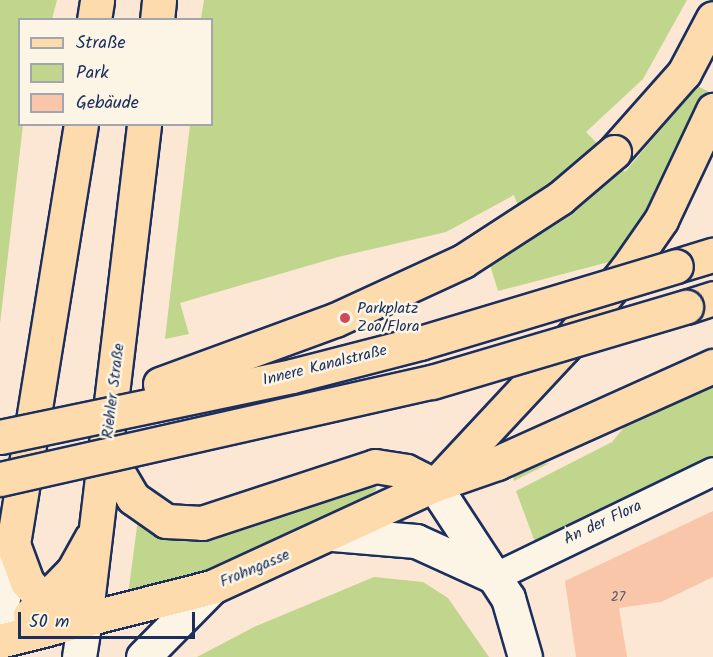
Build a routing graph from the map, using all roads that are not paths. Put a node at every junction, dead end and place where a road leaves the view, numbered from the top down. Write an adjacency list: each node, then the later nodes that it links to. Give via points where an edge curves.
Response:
1 (97, 0): 3 (main road)
2 (159, 0): 4 (main road)
3 (94, 18)
4 (157, 18)
5 (713, 18): 12 (main road, bridge, via 684,73 614,152 560,198 464,261 334,320 219,365)
6 (713, 110): 16 (main road, via 662,220 627,269 564,347)
7 (81, 126): 19 (main road)
8 (144, 126): 13 (main road, Riehler Straße)
9 (713, 255): 12 (main road, Innere Kanalstraße, bridge, via 399,349 292,376)
10 (699, 302): 15 (main road, bridge, via 432,382)
11 (713, 366): 16 (main road, via 497,463)
12 (0, 437)
13 (107, 454): 16 (main road, via 133,498 166,520 202,523 375,466 406,471); 17 (main road, Riehler Straße)
14 (713, 471): 20 (street, An der Flora)
15 (0, 480)
16 (434, 485): 18 (main road, Frohngasse); 20 (street)
17 (96, 530): 23 (main road, via 73,571); 25 (main road, Riehler Straße)
18 (333, 534): 20 (street, via 416,541); 22 (main road, Frohngasse)
19 (13, 544): 21 (street); 23 (main road, via 27,582)
20 (495, 577): 29 (street, via 515,612)
21 (3, 584): 24 (street)
22 (212, 587): 25 (main road, Frohngasse); 28 (street)
23 (44, 602): 25 (main road); 26 (main road)
24 (0, 615)
25 (85, 620): 26 (main road, Frohngasse); 27 (street, Riehler Straße)
26 (0, 640)
27 (79, 657)
28 (143, 657)
29 (525, 657)

